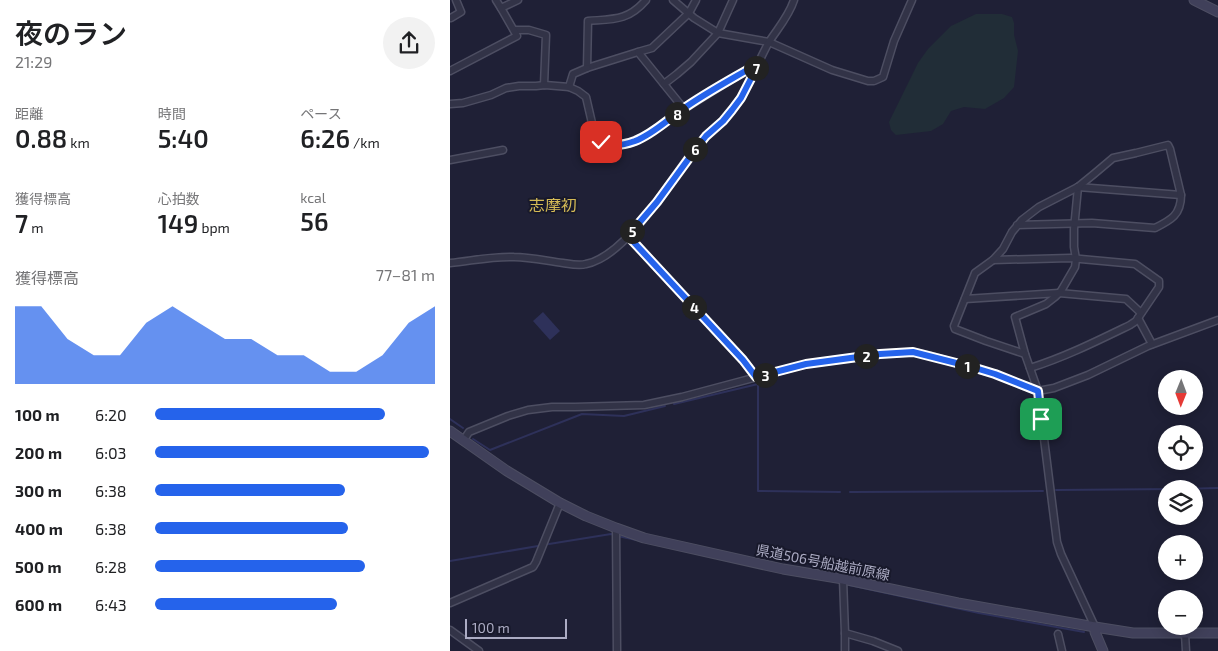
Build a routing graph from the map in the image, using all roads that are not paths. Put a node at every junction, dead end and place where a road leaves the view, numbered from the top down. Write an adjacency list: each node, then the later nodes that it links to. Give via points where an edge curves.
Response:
1 (456, 0): 14 (street, via 461,12)
2 (496, 0): 11 (street)
3 (518, 0): 11 (street)
4 (646, 0): 20 (street, via 632,13 613,20 588,22)
5 (673, 0): 13 (street)
6 (696, 0): 13 (street)
7 (732, 0): 16 (street)
8 (794, 0): 17 (street)
9 (912, 0): 17 (street, via 880,79 868,81 846,75)
10 (1194, 0): 12 (main road)
11 (501, 8): 15 (street)
12 (1218, 12)
13 (689, 13): 16 (street); 18 (street, via 652,48)
14 (451, 18)
15 (514, 30): 21 (street, via 517,36); 23 (street, via 546,35)
16 (718, 32): 17 (street); 22 (street, via 691,62)
17 (769, 42): 19 (street)
18 (638, 52): 20 (street); 22 (street)
19 (759, 63): 26 (street); 33 (street, via 732,110 706,136)
20 (587, 68): 24 (street, via 572,74)
21 (450, 71)
22 (664, 84): 26 (street)
23 (544, 85): 24 (street); 25 (street, via 506,88 491,95)
24 (569, 87): 26 (street, via 586,97 595,136 607,145 633,142 647,136)
25 (450, 104)
26 (684, 109)
27 (503, 150): 28 (street)
28 (450, 160)
29 (1078, 187): 30 (street); 30 (street, via 1113,158 1168,145); 31 (street); 32 (street, via 1039,207)
30 (1181, 196): 31 (street, via 1175,216 1156,228)
31 (1075, 222): 32 (street); 34 (street)
32 (1017, 225): 35 (street)
33 (628, 236): 36 (street, via 609,253 586,264 516,257); 44 (street)
34 (1076, 259): 35 (street); 37 (street, via 1075,267); 39 (street, via 1135,264 1159,281 1159,287)
35 (993, 260): 38 (street, via 975,273)
36 (450, 263)
37 (1059, 293): 38 (street); 39 (street, via 1126,299); 42 (street, via 1046,304 1015,316)
38 (965, 299): 42 (street, via 955,329)
39 (1139, 315): 41 (street); 43 (street, via 1130,325)
40 (1218, 320): 41 (street)
41 (1152, 344): 45 (street, via 1088,375)
42 (1025, 354): 43 (street)
43 (1030, 368): 45 (street)
44 (756, 377): 45 (street, via 806,364 913,352 995,374); 47 (street, via 644,405 528,410 469,432)
45 (1038, 391): 52 (street, via 1057,542)
46 (450, 431): 47 (main road, 県道506号船越前原線)
47 (463, 440): 48 (main road, 県道506号船越前原線)
48 (560, 503): 49 (main road, 県道506号船越前原線); 51 (street, via 533,567)
49 (616, 528): 50 (main road, 県道506号船越前原線, via 721,556); 61 (street)
50 (843, 579): 52 (main road, 県道506号船越前原線); 54 (street)
51 (450, 603)
52 (1095, 627): 58 (main road, 県道506号船越前原線, via 1133,634); 65 (main road)
53 (450, 630): 60 (street)
54 (845, 633): 62 (street); 63 (street)
55 (1203, 633): 56 (main road, 県道506号船越前原線)
56 (1218, 633)
57 (1058, 634): 64 (street)
58 (1158, 634)
59 (1185, 635): 66 (street)
60 (479, 651)
61 (617, 651)
62 (845, 651)
63 (898, 651)
64 (1062, 651)
65 (1103, 651)
66 (1186, 651)

